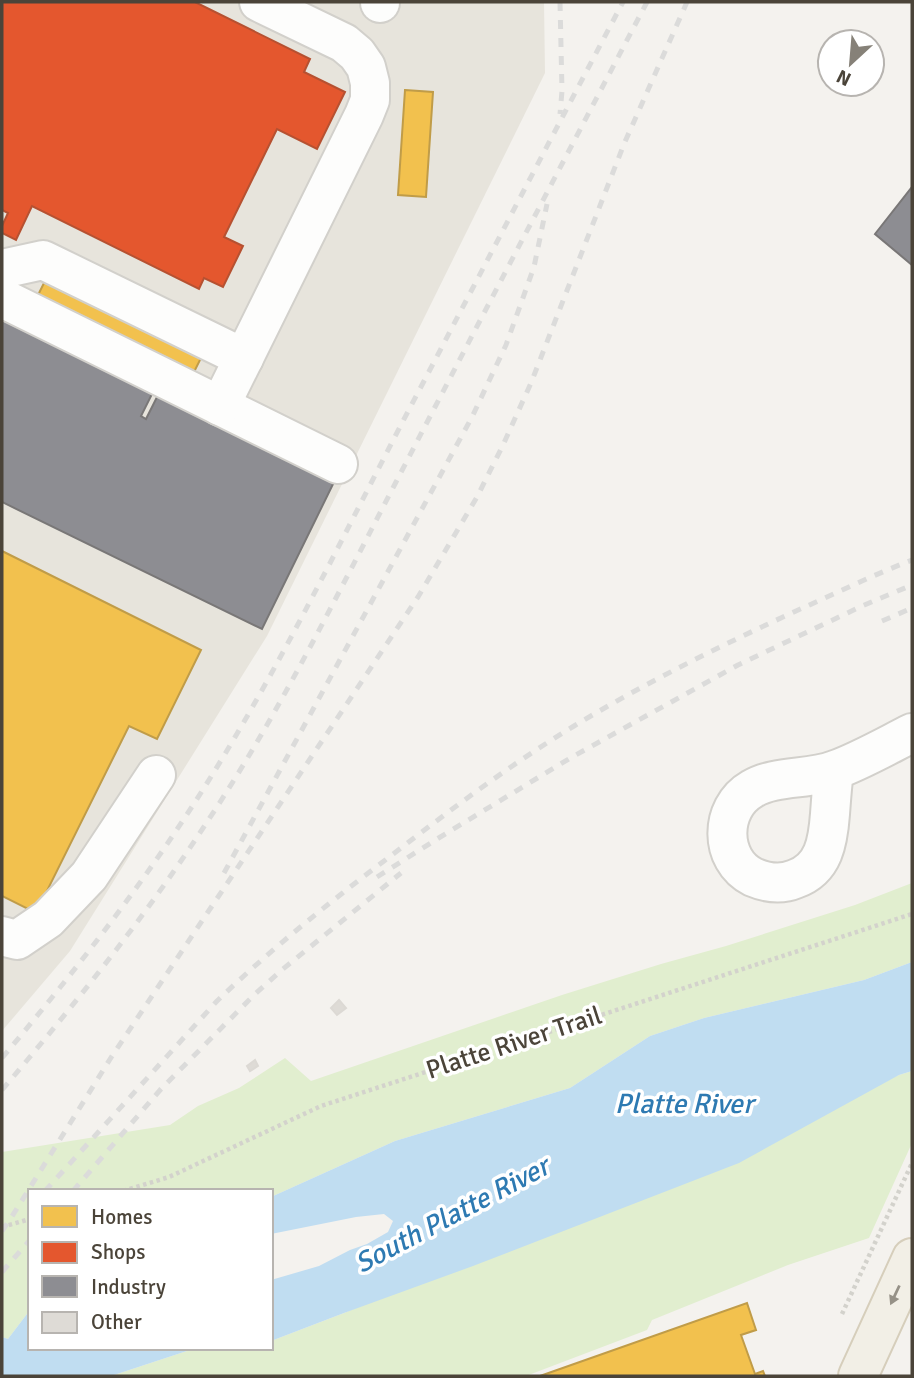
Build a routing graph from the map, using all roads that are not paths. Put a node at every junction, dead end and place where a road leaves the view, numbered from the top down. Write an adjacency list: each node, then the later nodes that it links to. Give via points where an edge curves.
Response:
1 (259, 2): 4 (lane, via 344,43 357,54 366,67 370,100)
2 (2, 269): 4 (lane, via 43,260)
3 (2, 298): 5 (lane)
4 (244, 358): 5 (lane)
5 (220, 406): 6 (lane)
6 (338, 464)
7 (912, 733): 8 (lane)
8 (834, 771)
9 (156, 775): 10 (lane, via 89,876 48,919 17,940)
10 (2, 936)
11 (912, 1258): 12 (main road, one-way to 12)
12 (858, 1376)

